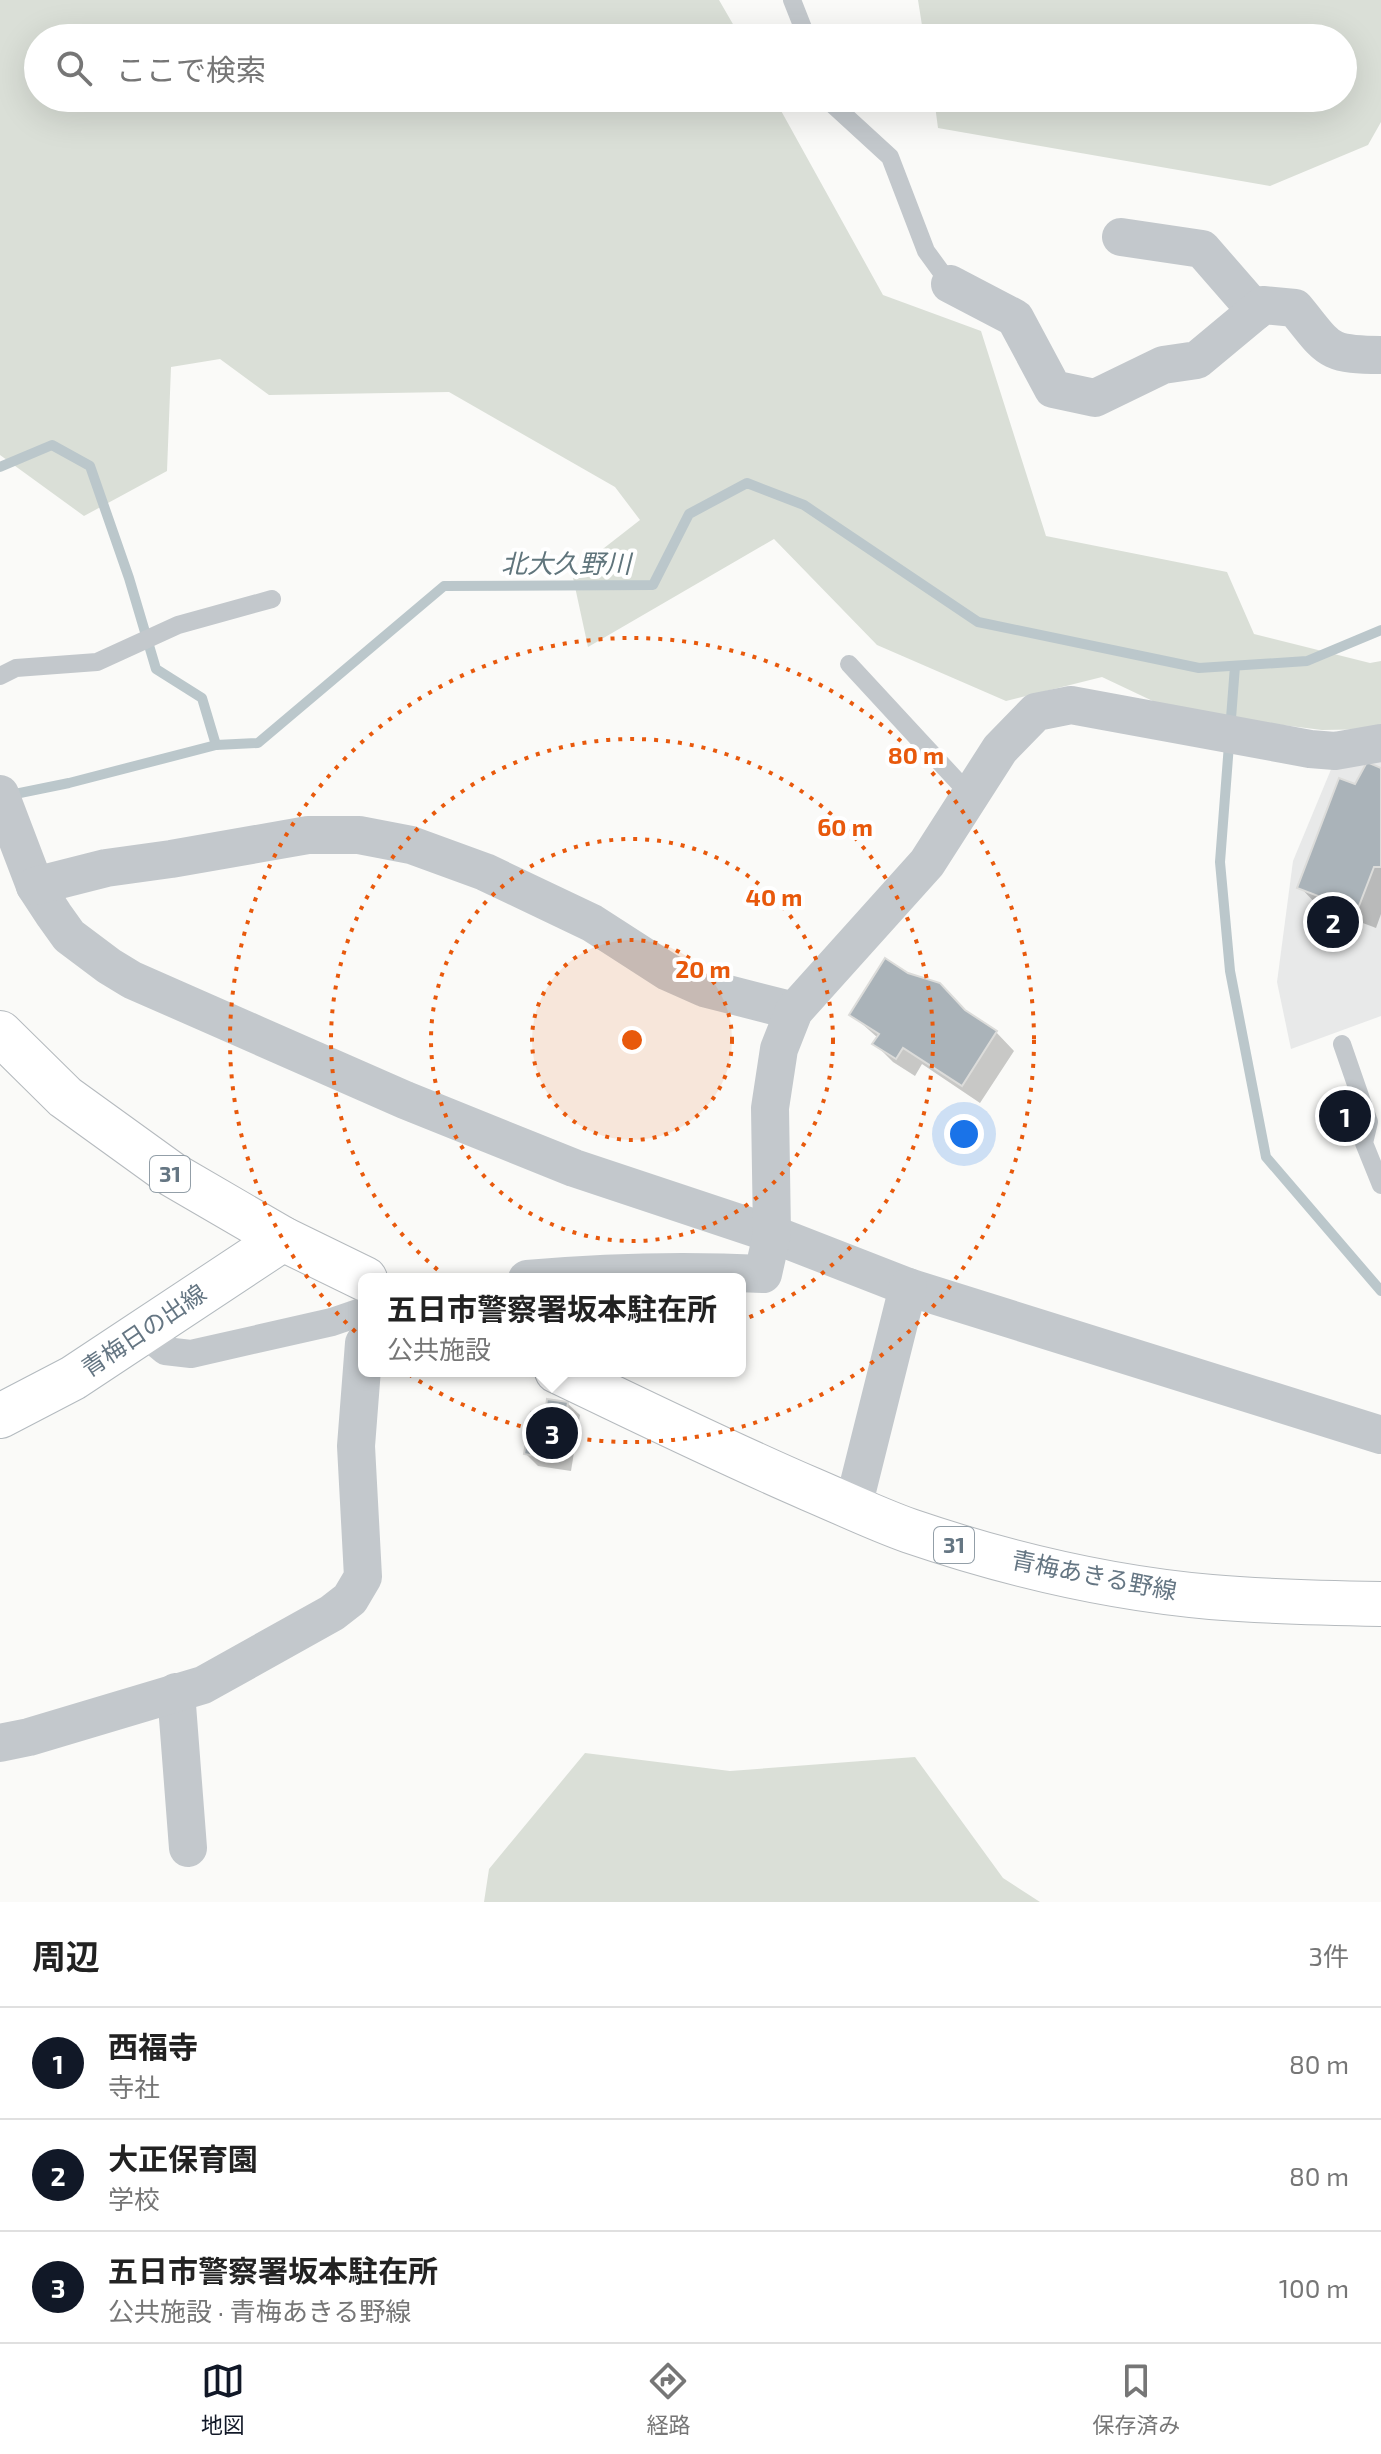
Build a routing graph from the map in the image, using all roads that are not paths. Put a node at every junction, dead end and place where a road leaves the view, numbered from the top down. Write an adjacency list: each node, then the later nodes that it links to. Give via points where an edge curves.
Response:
1 (792, 0): 2 (lane)
2 (801, 24)
3 (841, 112): 5 (lane, via 890,157 926,251)
4 (1121, 237): 6 (street, via 1202,249)
5 (950, 284): 6 (street, via 1015,318 1053,389 1095,398 1163,365 1197,360)
6 (1256, 311): 7 (street, via 1263,305 1295,308 1328,348 1348,355)
7 (1381, 355)
8 (272, 599): 10 (lane, via 178,625 97,662 16,668)
9 (849, 664): 13 (lane)
10 (0, 676)
11 (1381, 743): 13 (street, via 1335,751 1310,749 1071,705 1036,712 1000,749)
12 (0, 794): 14 (street)
13 (971, 796): 15 (street, via 927,863)
14 (35, 886): 15 (street, via 106,868 308,835 359,835 411,845 485,872 592,923 668,972 704,988); 19 (street, via 69,936 132,980 553,1160)
15 (794, 1011): 19 (street, via 779,1049 770,1108)
16 (0, 1033): 20 (main road, 31, via 65,1097 128,1143)
17 (1342, 1044): 18 (lane, via 1369,1122 1364,1143)
18 (1381, 1185)
19 (772, 1234): 23 (street, via 763,1274); 25 (street)
20 (283, 1239): 24 (main road, 31); 27 (main road, 青梅日の出線)
21 (596, 1273): 22 (street)
22 (741, 1273)
23 (746, 1273)
24 (358, 1276)
25 (908, 1287): 31 (street); 32 (street)
26 (358, 1313): 27 (street, via 191,1354 165,1351)
27 (142, 1332): 30 (main road, 青梅日の出線, via 73,1378)
28 (361, 1377): 34 (street, via 356,1446 363,1577 358,1588 332,1613 203,1685)
29 (570, 1377): 32 (main road, 青梅あきる野線 / 31)
30 (0, 1416)
31 (1381, 1435)
32 (853, 1507): 33 (main road, 青梅あきる野線 / 31, via 956,1546 1098,1581 1210,1597)
33 (1381, 1604)
34 (176, 1692): 35 (street); 36 (street)
35 (0, 1743)
36 (188, 1848)

